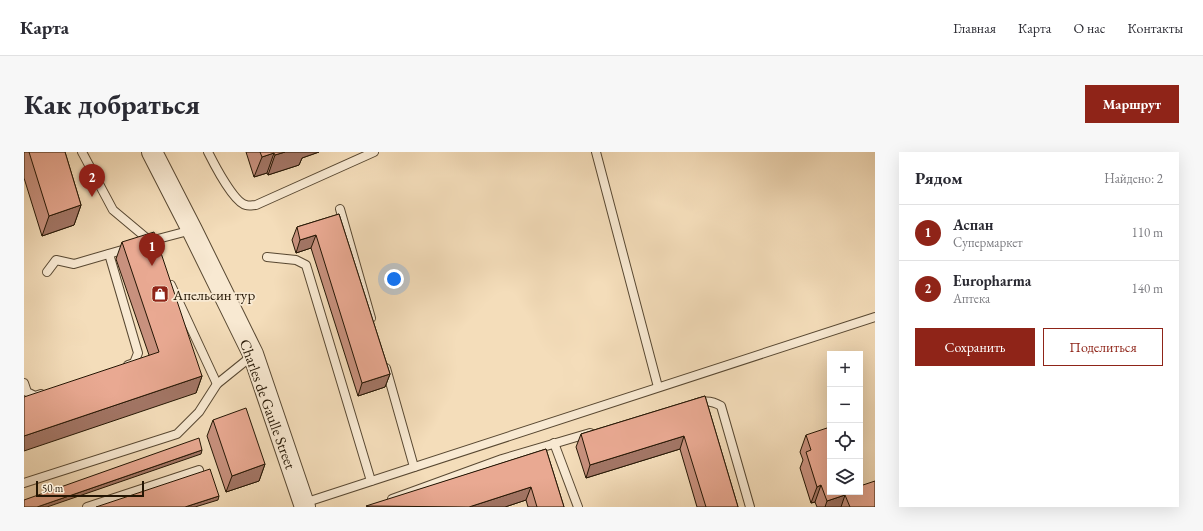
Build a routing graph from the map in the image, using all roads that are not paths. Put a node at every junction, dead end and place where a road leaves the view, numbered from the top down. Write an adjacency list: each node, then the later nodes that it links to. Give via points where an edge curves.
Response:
1 (82, 152): 8 (lane, via 113,210)
2 (152, 152): 7 (street, Charles de Gaulle Street)
3 (208, 152): 4 (lane, via 222,178 239,201 246,206 256,205)
4 (374, 152)
5 (596, 152): 21 (lane)
6 (340, 209): 15 (lane)
7 (192, 230): 8 (lane); 16 (street, Charles de Gaulle Street)
8 (143, 243): 9 (lane); 10 (lane)
9 (109, 254): 12 (lane, via 74,264 56,260); 18 (lane, via 138,353 134,363)
10 (157, 256)
11 (267, 258): 28 (lane, via 296,260 306,264)
12 (47, 272)
13 (167, 277): 20 (lane)
14 (875, 317): 21 (lane)
15 (373, 322)
16 (253, 354): 20 (lane); 31 (street, Charles de Gaulle Street)
17 (384, 360): 26 (lane)
18 (120, 368)
19 (24, 383): 22 (lane, via 27,392 35,396)
20 (217, 384): 29 (lane, via 199,412 177,434)
21 (658, 388): 26 (lane)
22 (49, 392)
23 (690, 405): 34 (lane, via 705,400 721,406)
24 (599, 431): 25 (lane)
25 (554, 443): 30 (lane); 33 (lane)
26 (414, 467): 28 (lane)
27 (199, 470): 32 (lane)
28 (371, 481): 31 (lane)
29 (24, 483)
30 (383, 502)
31 (304, 505)
32 (87, 507)
33 (578, 507)
34 (750, 507)

